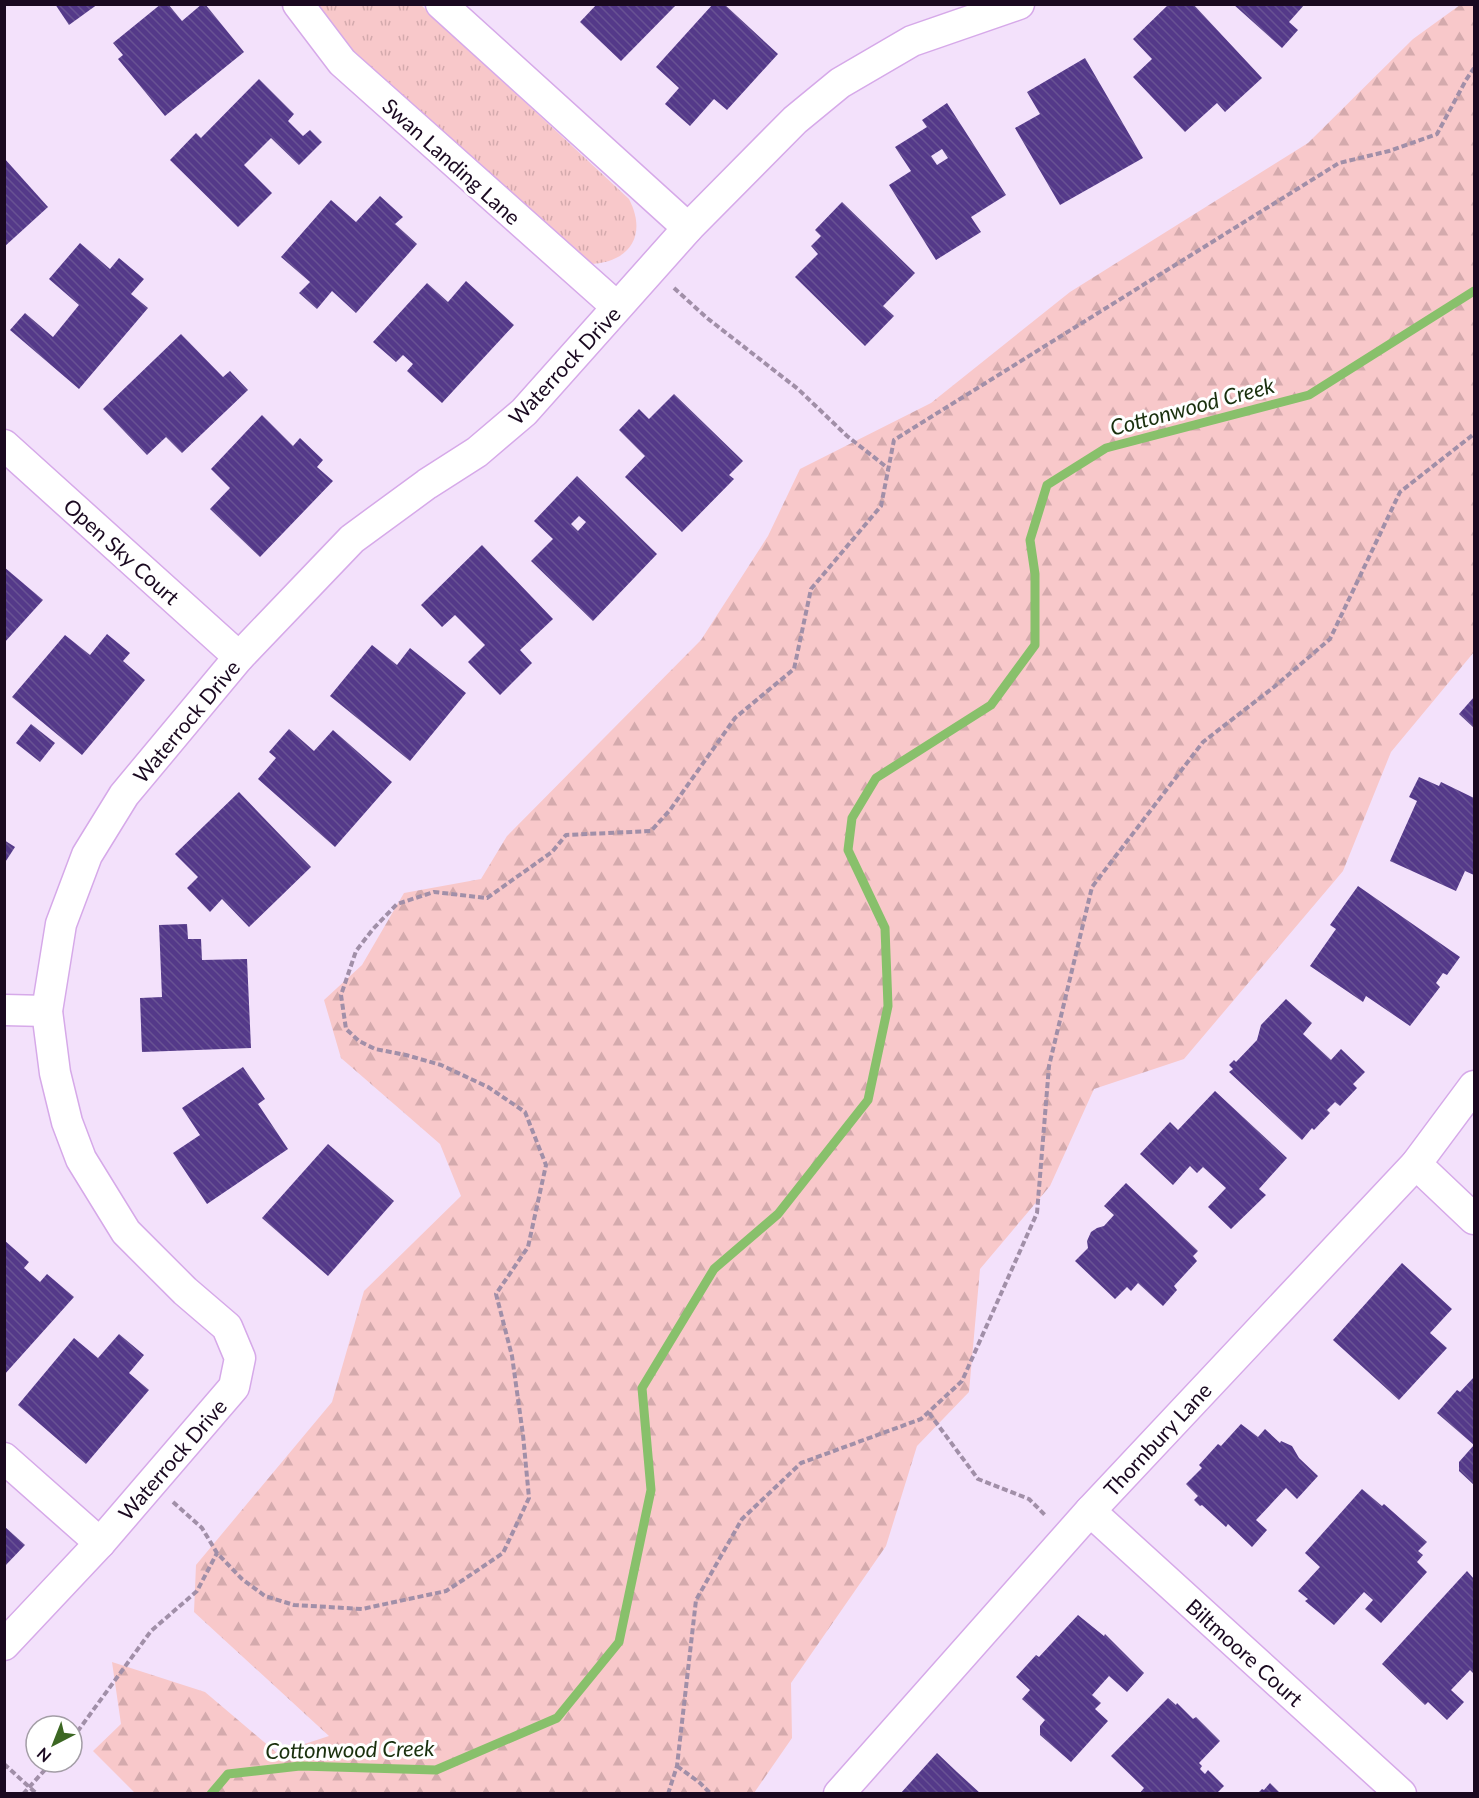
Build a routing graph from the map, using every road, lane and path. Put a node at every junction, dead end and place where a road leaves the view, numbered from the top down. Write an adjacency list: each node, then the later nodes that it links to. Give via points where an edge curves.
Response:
1 (298, 4): 7 (street, Swan Landing Lane, via 342,62)
2 (441, 4): 5 (street)
3 (1019, 4): 5 (street, Waterrock Drive, via 912,40 840,83 795,120)
4 (1474, 68): 10 (path, via 1437,134 1340,163 894,440)
5 (688, 228): 6 (street, Waterrock Drive)
6 (652, 268): 7 (street, Waterrock Drive); 10 (path)
7 (617, 307): 11 (street, Waterrock Drive, via 524,412 477,452 352,539)
8 (1474, 434): 17 (path, via 1400,492 1330,639 1203,742 1092,887 1049,1066 1037,1213 962,1381)
9 (4, 445): 11 (street, Open Sky Court)
10 (889, 469): 23 (path, via 881,506 811,589 794,669 735,718 651,831 566,835 552,852 487,898 434,892 397,904 356,951 341,995 346,1029 358,1041 375,1049 441,1065 473,1079 525,1112 546,1165 528,1247 496,1294 512,1356 529,1498 502,1553 446,1591 362,1609 294,1605 264,1596)
11 (239, 657): 13 (street, Waterrock Drive, via 124,795 87,855 61,924)
12 (4, 1010): 13 (street)
13 (47, 1011): 19 (street, Waterrock Drive, via 55,1073 81,1159 126,1232 227,1327 240,1358 234,1388)
14 (1474, 1086): 15 (street, Thornbury Lane)
15 (1416, 1164): 16 (street); 20 (street, Thornbury Lane)
16 (1474, 1219)
17 (929, 1412): 21 (path, via 978,1479 1029,1499); 27 (path, via 921,1419 801,1463 742,1519 696,1599)
18 (4, 1458): 22 (street)
19 (152, 1483): 22 (street, Waterrock Drive); 23 (path, via 202,1528)
20 (1090, 1510): 21 (street, Thornbury Lane); 34 (street, Biltmoore Court)
21 (1065, 1538): 33 (street, Thornbury Lane)
22 (100, 1543): 24 (street, Waterrock Drive)
23 (217, 1553): 25 (path, via 197,1591 151,1631)
24 (4, 1645)
25 (84, 1723)
26 (4, 1764): 30 (path, bridge)
27 (677, 1766): 31 (path); 32 (path)
28 (41, 1774): 29 (path)
29 (23, 1794)
30 (37, 1794)
31 (668, 1794)
32 (711, 1794)
33 (839, 1794)
34 (1401, 1794)

